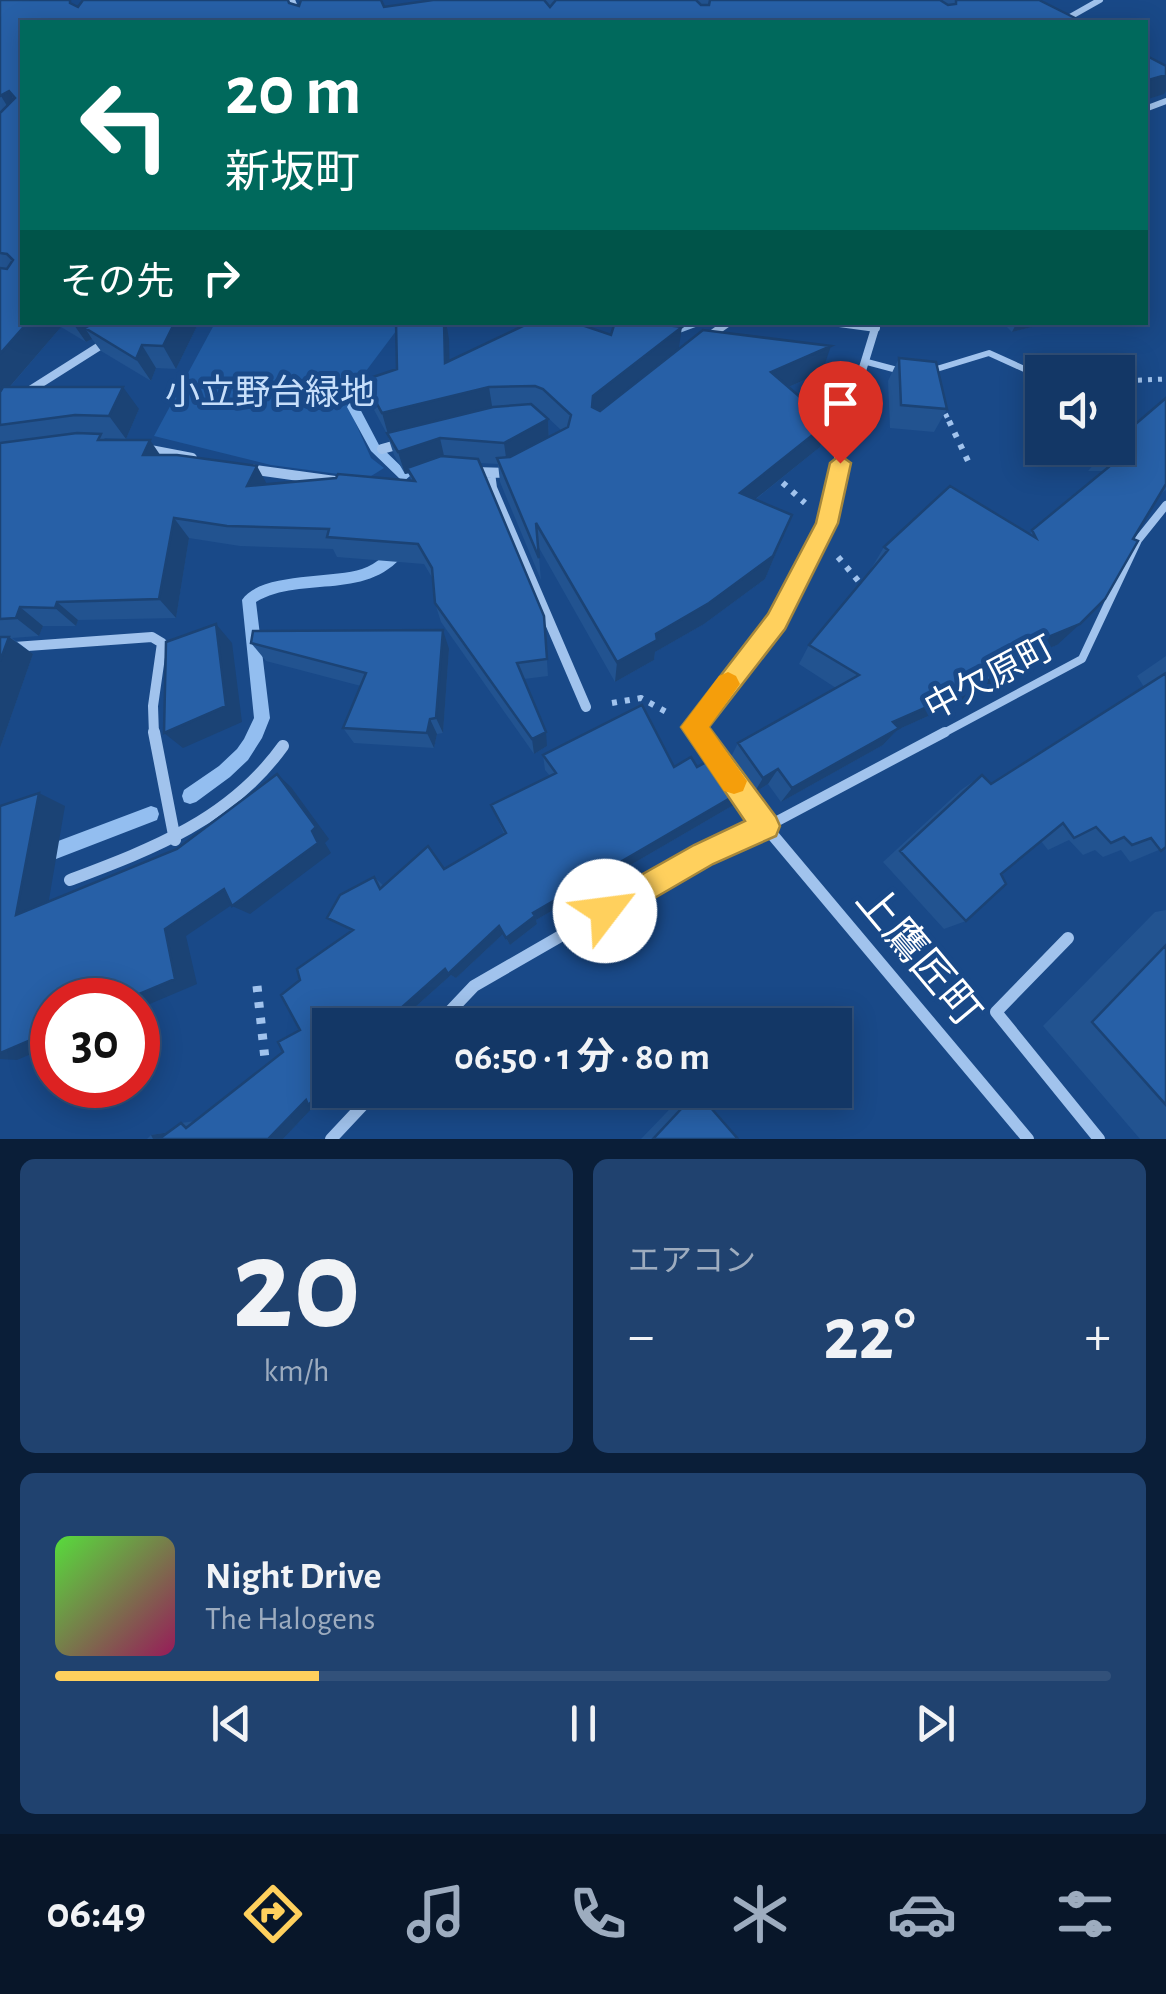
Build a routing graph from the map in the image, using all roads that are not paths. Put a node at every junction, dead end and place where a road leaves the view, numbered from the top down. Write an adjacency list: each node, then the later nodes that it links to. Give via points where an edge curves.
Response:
1 (1100, 0): 2 (street)
2 (1065, 20)
3 (725, 325): 6 (street)
4 (876, 325): 7 (street)
5 (121, 332): 9 (street)
6 (695, 346)
7 (867, 362): 8 (lane, via 915,374 989,353); 23 (street, 上鷹匠町, via 851,397 827,523 777,621 694,727)
8 (1025, 369)
9 (19, 399)
10 (412, 441): 12 (street)
11 (126, 448): 13 (street)
12 (382, 449)
13 (204, 460)
14 (525, 465): 17 (street, via 509,474)
15 (238, 466): 18 (street)
16 (460, 470): 17 (street)
17 (490, 473): 21 (street)
18 (350, 483)
19 (1166, 505): 23 (lane, 中欠原町, via 1138,540 1082,659)
20 (0, 648): 24 (street, via 152,637 162,643 154,738)
21 (586, 708)
22 (283, 746): 24 (street, via 267,774)
23 (762, 821): 27 (street, via 474,986); 30 (street, 上鷹匠町)
24 (176, 840): 25 (street)
25 (70, 880)
26 (1068, 938): 31 (street, via 996,1012)
27 (454, 1008)
28 (360, 1108): 29 (street)
29 (331, 1139)
30 (1028, 1139)
31 (1099, 1139)

